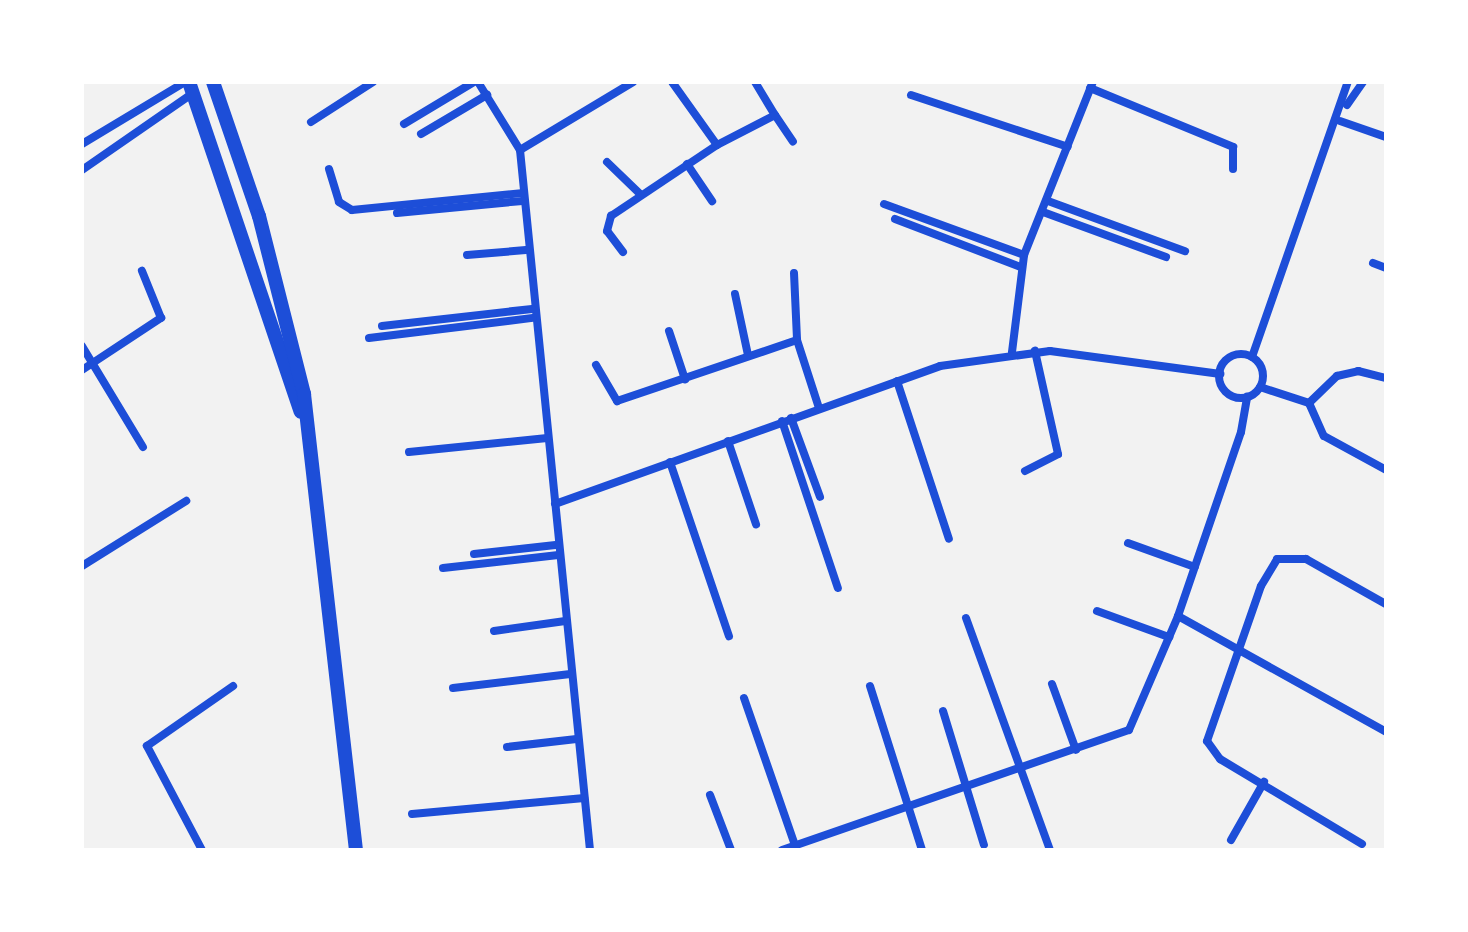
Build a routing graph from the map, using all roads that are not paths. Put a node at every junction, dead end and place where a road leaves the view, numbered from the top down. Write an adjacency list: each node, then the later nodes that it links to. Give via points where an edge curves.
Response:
1 (213, 82): 72 (main road, via 281,292)
2 (373, 82): 17 (street)
3 (476, 82): 12 (street); 18 (street)
4 (633, 82): 10 (street)
5 (672, 82): 23 (street)
6 (755, 82): 15 (street)
7 (1348, 82): 14 (street)
8 (1363, 82): 14 (street)
9 (189, 85): 22 (street); 30 (street); 72 (main road)
10 (621, 85): 25 (street)
11 (1092, 85): 24 (street); 29 (street, via 1233,147)
12 (487, 95): 19 (street); 25 (street)
13 (911, 95): 24 (street)
14 (1345, 109): 16 (street)
15 (775, 115): 21 (street); 23 (street)
16 (1340, 121): 20 (street); 60 (street)
17 (311, 122)
18 (404, 124)
19 (421, 134)
20 (1386, 137)
21 (793, 142)
22 (82, 144)
23 (717, 145): 27 (street)
24 (1068, 147): 34 (street)
25 (520, 150): 32 (street)
26 (607, 162): 31 (street)
27 (687, 164): 31 (street); 33 (street)
28 (329, 169): 32 (street, via 339,202 352,210)
29 (1233, 169)
30 (82, 170)
31 (641, 195): 41 (street, via 607,225)
32 (522, 197): 37 (street); 39 (street)
33 (712, 201)
34 (1048, 201): 36 (street); 40 (street)
35 (884, 204): 43 (street)
36 (1043, 212): 43 (street); 44 (street)
37 (397, 213)
38 (895, 219): 46 (street)
39 (526, 250): 42 (street); 51 (street)
40 (1185, 251)
41 (623, 252)
42 (467, 255)
43 (1024, 255): 46 (street)
44 (1166, 257)
45 (1373, 263): 47 (street)
46 (1021, 267): 58 (street)
47 (1386, 268)
48 (142, 271): 61 (street, via 163,316)
49 (794, 273): 55 (street)
50 (735, 294): 59 (street)
51 (533, 313): 52 (street); 54 (street); 74 (street)
52 (382, 326)
53 (669, 331): 66 (street)
54 (369, 338)
55 (797, 340): 59 (street); 71 (street)
56 (82, 346): 61 (street)
57 (1035, 351): 58 (street); 64 (street); 80 (street, via 1058,454)
58 (1012, 352): 67 (street)
59 (748, 355): 66 (street)
60 (1252, 357): 64 (street, via 1232,356); 68 (street, via 1262,367)
61 (93, 364): 63 (street); 76 (street)
62 (596, 365): 66 (street, via 617,401)
63 (82, 370)
64 (1220, 374): 69 (street, via 1227,392)
65 (1386, 378): 70 (street, via 1358,371 1337,376)
66 (685, 379)
67 (897, 381): 71 (street); 85 (street)
68 (1260, 387): 69 (street); 70 (street)
69 (1247, 397): 91 (street)
70 (1309, 403): 79 (street, via 1324,436)
71 (819, 408): 73 (street)
72 (305, 420): 126 (main road)
73 (787, 420): 75 (street); 81 (street); 93 (street)
74 (547, 438): 77 (street); 83 (street)
75 (728, 441): 78 (street); 84 (street)
76 (143, 447)
77 (409, 452)
78 (670, 462): 83 (street); 100 (street)
79 (1386, 470)
80 (1025, 471)
81 (820, 497)
82 (186, 501): 90 (street)
83 (555, 504): 87 (street)
84 (756, 524)
85 (949, 539)
86 (1128, 543): 91 (street)
87 (556, 545): 88 (street); 89 (street)
88 (474, 554)
89 (558, 555): 92 (street); 98 (street)
90 (82, 566)
91 (1195, 567): 96 (street)
92 (443, 568)
93 (838, 588)
94 (1386, 604): 102 (street, via 1306,559 1282,556 1261,586)
95 (1097, 611): 101 (street)
96 (1178, 616): 101 (street); 102 (street)
97 (966, 618): 114 (street)
98 (565, 621): 99 (street); 103 (street)
99 (494, 631)
100 (729, 636)
101 (1169, 637): 113 (street, via 1129,730)
102 (1239, 647): 110 (street); 115 (street, via 1207,741 1220,759)
103 (570, 674): 107 (street); 111 (street)
104 (1052, 684): 113 (street)
105 (233, 686): 125 (street, via 147,746)
106 (870, 686): 119 (street)
107 (453, 688)
108 (744, 698): 124 (street)
109 (943, 711): 116 (street)
110 (1386, 732)
111 (577, 739): 112 (street); 118 (street)
112 (507, 747)
113 (1076, 750): 114 (street)
114 (1022, 768): 116 (street); 131 (street)
115 (1264, 782): 121 (street); 122 (street)
116 (968, 787): 119 (street); 123 (street)
117 (710, 795): 128 (street)
118 (584, 798): 120 (street); 127 (street)
119 (908, 807): 124 (street); 130 (street)
120 (412, 814)
121 (1231, 840)
122 (1362, 844)
123 (984, 845)
124 (796, 848): 129 (street)
125 (202, 850)
126 (356, 850)
127 (590, 850)
128 (731, 850)
129 (782, 850)
130 (922, 850)
131 (1050, 850)

